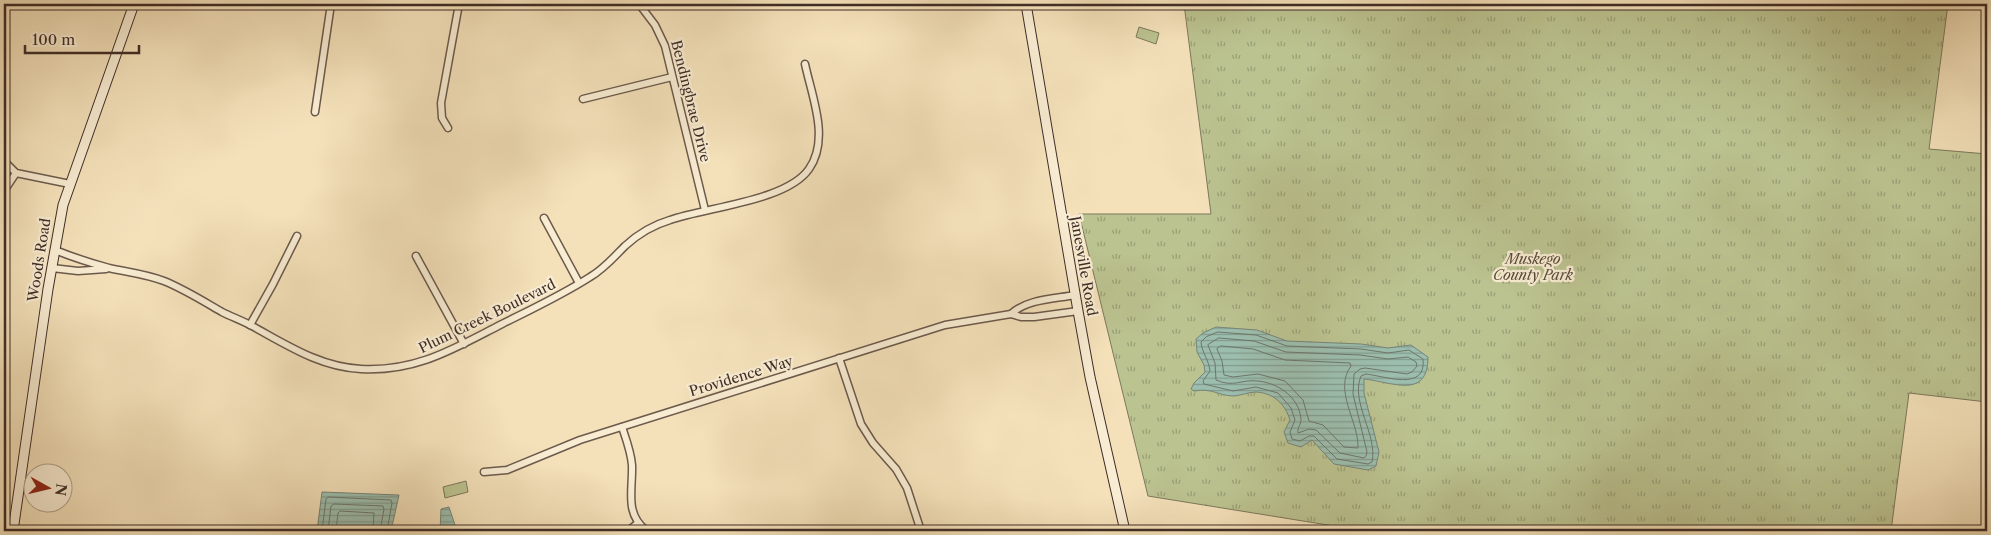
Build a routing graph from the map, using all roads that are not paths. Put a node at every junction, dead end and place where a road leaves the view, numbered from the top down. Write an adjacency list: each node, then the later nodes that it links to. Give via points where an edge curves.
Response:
1 (134, 4): 13 (street, Woods Road)
2 (331, 4): 9 (street)
3 (459, 4): 10 (street, via 441,103 442,118)
4 (639, 4): 7 (street, Bendingbrae Drive, via 661,35)
5 (1026, 4): 23 (street, Janesville Road)
6 (805, 64): 15 (street, Plum Creek Boulevard, via 819,129 820,140 814,162 800,181 786,189)
7 (672, 77): 8 (street); 15 (street, Bendingbrae Drive)
8 (583, 99)
9 (315, 112)
10 (448, 128)
11 (4, 161): 12 (street)
12 (16, 173): 13 (street); 14 (street)
13 (70, 184): 18 (street, Woods Road)
14 (4, 191)
15 (705, 210): 22 (street, Plum Creek Boulevard, via 646,230 597,272)
16 (544, 218): 22 (street)
17 (297, 236): 26 (street)
18 (55, 250): 20 (street, Woods Road); 21 (street, Plum Creek Boulevard)
19 (416, 256): 27 (street)
20 (52, 268): 21 (street, Plum Creek Boulevard); 32 (street, Woods Road)
21 (111, 268): 26 (street, Plum Creek Boulevard, via 162,280)
22 (579, 283): 27 (street, Plum Creek Boulevard)
23 (1075, 295): 24 (street, Janesville Road); 25 (street, Providence Way, via 1028,304)
24 (1078, 311): 25 (street, Providence Way, via 1034,317); 36 (street, Janesville Road)
25 (1011, 314): 28 (street, Providence Way, via 945,325)
26 (250, 325): 27 (street, Plum Creek Boulevard, via 316,360 359,369 402,368)
27 (464, 344)
28 (839, 358): 29 (street, Providence Way); 35 (street, via 861,424 907,488)
29 (622, 427): 30 (street, Providence Way, via 563,446 507,470); 31 (street, via 632,466 631,504)
30 (484, 472)
31 (638, 523): 33 (street); 34 (street)
32 (14, 531)
33 (628, 531)
34 (647, 531)
35 (921, 531)
36 (1125, 531)

